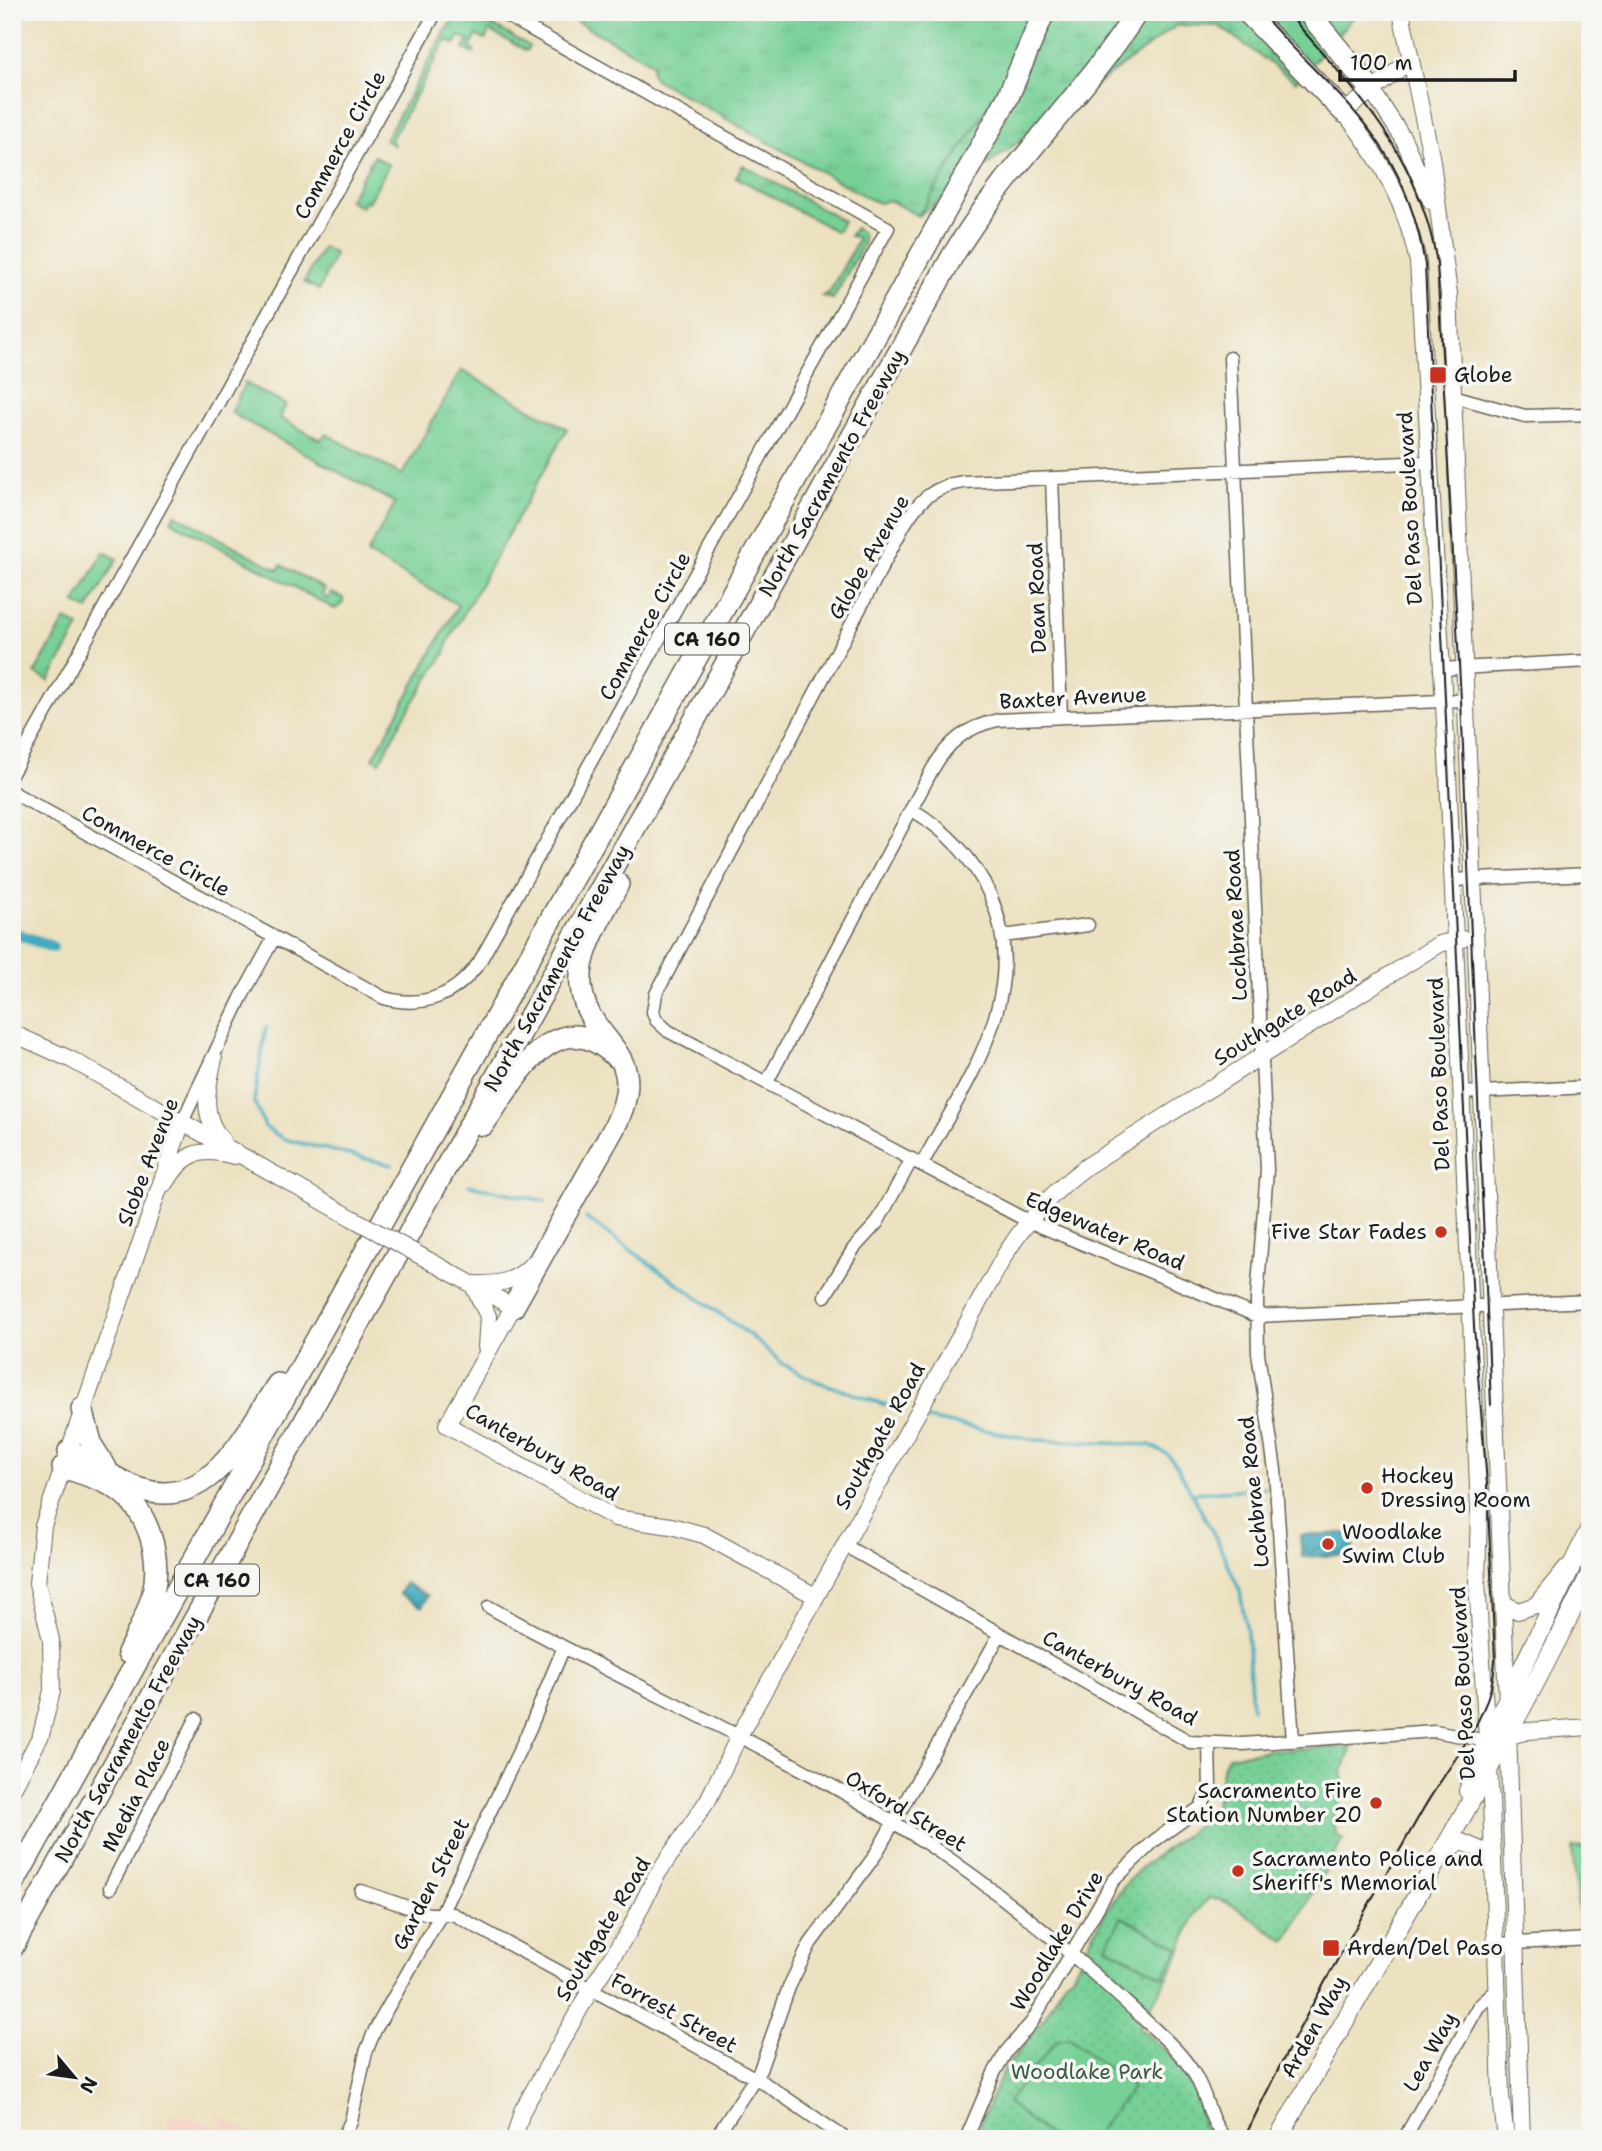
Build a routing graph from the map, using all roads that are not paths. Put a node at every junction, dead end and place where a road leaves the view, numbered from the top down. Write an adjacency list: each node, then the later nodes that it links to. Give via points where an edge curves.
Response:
1 (436, 12): 26 (street, Commerce Circle)
2 (500, 12): 35 (street, Commerce Circle, via 888,228 472,974 460,986 431,1000 396,1001)
3 (1045, 12): 54 (highway, North Sacramento Freeway / CA 160, via 1008,97)
4 (1137, 12): 24 (highway, North Sacramento Freeway / CA 160, via 1107,59 976,218)
5 (1247, 12): 10 (highway)
6 (1308, 12): 9 (highway)
7 (1401, 12): 8 (main road, Del Paso Boulevard)
8 (1411, 60): 9 (main road); 11 (main road, Del Paso Boulevard, via 1432,162)
9 (1371, 89): 10 (main road); 11 (main road, via 1419,170)
10 (1344, 112): 15 (main road, Del Paso Boulevard, via 1392,181 1413,236)
11 (1439, 226): 13 (main road, Del Paso Boulevard, via 1449,293)
12 (1230, 358): 16 (street, Lochbrae Road)
13 (1454, 396): 14 (street, via 1525,416); 19 (main road, Del Paso Boulevard)
14 (1590, 414)
15 (1429, 462): 16 (street, Globe Avenue); 20 (main road, Del Paso Boulevard)
16 (1235, 470): 17 (street, Globe Avenue); 23 (street, Lochbrae Road)
17 (1052, 478): 25 (street, Dean Road); 37 (street, Globe Avenue, via 954,484 924,498 910,513 656,994)
18 (1590, 661): 19 (street)
19 (1463, 668): 20 (street); 22 (main road, Del Paso Boulevard)
20 (1440, 669): 21 (main road, Del Paso Boulevard)
21 (1443, 700): 22 (street, Baxter Avenue); 23 (street, Baxter Avenue); 31 (main road, Del Paso Boulevard)
22 (1464, 700): 30 (main road, Del Paso Boulevard)
23 (1245, 708): 25 (street, Baxter Avenue); 39 (street, Lochbrae Road)
24 (700, 711): 41 (highway, via 582,963 580,984 586,1005); 51 (highway, North Sacramento Freeway / CA 160)
25 (1061, 717): 28 (street, Baxter Avenue, via 998,720 965,731 940,757)
26 (12, 773)
27 (12, 792): 35 (street, Commerce Circle)
28 (911, 809): 33 (street, via 940,828 970,860 985,884); 42 (street, Baxter Avenue)
29 (1590, 874): 30 (street)
30 (1472, 879): 31 (street); 34 (main road, Del Paso Boulevard)
31 (1452, 880): 36 (main road, Del Paso Boulevard)
32 (1087, 925): 33 (street)
33 (1003, 936): 49 (street, via 1005,974 995,1025)
34 (1474, 938): 36 (main road, Southgate Road); 44 (main road, Del Paso Boulevard)
35 (274, 939): 40 (street, Slobe Avenue, via 240,998)
36 (1454, 939): 39 (main road, Southgate Road, via 1439,944); 45 (main road, Del Paso Boulevard)
37 (653, 1012): 42 (street, Edgewater Road, via 668,1031)
38 (12, 1033): 46 (main road, via 72,1060)
39 (1262, 1056): 52 (main road, Southgate Road, via 1087,1166); 61 (street, Lochbrae Road, via 1267,1170)
40 (214, 1059): 46 (street, Slobe Avenue); 47 (main road, via 206,1109)
41 (624, 1065): 51 (highway, via 587,1039 567,1037 547,1044 529,1059); 53 (highway, via 628,1090 621,1114)
42 (767, 1082): 49 (street, Edgewater Road)
43 (1590, 1087): 44 (street)
44 (1481, 1091): 45 (street); 58 (main road, Del Paso Boulevard)
45 (1460, 1093): 59 (main road, Del Paso Boulevard)
46 (182, 1122): 47 (main road); 50 (main road, Slobe Avenue)
47 (226, 1145): 48 (main road)
48 (252, 1161): 50 (main road, via 220,1152 186,1157); 55 (main road, bridge)
49 (917, 1161): 52 (street, Edgewater Road); 56 (street)
50 (153, 1203): 63 (main road, Slobe Avenue)
51 (422, 1212): 97 (highway, North Sacramento Freeway / CA 160)
52 (1028, 1221): 61 (street, Edgewater Road); 67 (main road, Southgate Road)
53 (545, 1250): 55 (main road, via 512,1280); 60 (highway)
54 (362, 1261): 65 (highway, via 219,1470 190,1488 167,1493 139,1489); 84 (highway, North Sacramento Freeway / CA 160)
55 (471, 1284): 60 (main road); 62 (main road, via 486,1310 488,1324)
56 (825, 1297)
57 (1590, 1301): 58 (street, Edgewater Road)
58 (1490, 1305): 59 (street, Edgewater Road); 71 (main road, Del Paso Boulevard)
59 (1470, 1306): 61 (street, Edgewater Road); 81 (main road, Del Paso Boulevard, via 1479,1510 1477,1583)
60 (513, 1307): 62 (main road, Canterbury Road)
61 (1257, 1316): 80 (street, Lochbrae Road, via 1262,1396 1275,1479)
62 (480, 1366): 70 (main road, Canterbury Road, via 447,1425 615,1518 704,1535)
63 (82, 1409): 64 (main road, Slobe Avenue); 65 (highway, via 92,1446)
64 (66, 1459): 65 (highway); 84 (highway, via 128,1500 151,1539 156,1571 150,1603); 85 (main road, Slobe Avenue, via 43,1526 37,1570 54,1658 50,1707)
65 (109, 1472)
66 (1590, 1528): 68 (main road, Arden Way)
67 (844, 1545): 70 (main road, Southgate Road); 73 (street, Canterbury Road)
68 (1574, 1558): 71 (main road, via 1532,1608 1518,1611); 75 (main road, Arden Way)
69 (1590, 1574): 79 (main road, Arden Way)
70 (815, 1596): 78 (main road, Southgate Road)
71 (1503, 1603): 75 (main road, Del Paso Boulevard)
72 (489, 1607): 74 (street, Oxford Street)
73 (1000, 1634): 82 (street, Canterbury Road, via 1190,1742); 86 (street)
74 (563, 1649): 78 (street, Oxford Street); 93 (street, Garden Street)
75 (1507, 1699): 79 (main road, Del Paso Boulevard); 81 (main road, Arden Way)
76 (196, 1719): 91 (street, Media Place)
77 (1590, 1727): 79 (main road, via 1528,1731)
78 (739, 1736): 86 (street, Oxford Street); 99 (main road, Southgate Road, via 698,1818 656,1876 624,1939)
79 (1508, 1737): 81 (main road); 83 (main road, Arden Way); 95 (main road, Del Paso Boulevard)
80 (1293, 1741): 81 (street, Canterbury Road, via 1450,1732); 82 (street, Canterbury Road)
81 (1487, 1741): 83 (main road, Del Paso Boulevard); 87 (main road, Arden Way)
82 (1209, 1745): 98 (street, Woodlake Drive, via 1210,1788 1202,1807 1154,1841 1113,1881)
83 (1489, 1772): 87 (main road, Arden Way); 89 (main road, Del Paso Boulevard)
84 (68, 1786): 90 (highway, North Sacramento Freeway / CA 160)
85 (12, 1790)
86 (894, 1823): 98 (street, Oxford Street, via 954,1861); 101 (street, via 810,1944)
87 (1454, 1829): 88 (main road, Arden Way)
88 (1440, 1854): 89 (main road, via 1462,1842 1478,1848); 108 (main road, Arden Way)
89 (1493, 1862): 96 (main road, Del Paso Boulevard)
90 (12, 1886)
91 (110, 1888)
92 (361, 1891): 93 (street, Forrest Street, via 428,1914)
93 (441, 1914): 99 (street, Forrest Street, via 453,1914); 102 (street, Garden Street, via 370,2040 351,2121)
94 (1590, 1939): 95 (street)
95 (1514, 1942): 96 (street); 111 (main road, Del Paso Boulevard)
96 (1495, 1944): 100 (main road, Del Paso Boulevard)
97 (12, 1948)
98 (1071, 1955): 106 (street, Woodlake Drive, via 1032,2022 994,2073); 107 (street, Oxford Street, via 1178,2052)
99 (591, 1989): 101 (street, Forrest Street); 103 (main road, Southgate Road, via 522,2111)
100 (1497, 1990): 109 (street, Lea Way, via 1478,2007); 110 (main road, Del Paso Boulevard)
101 (755, 2078): 104 (street); 105 (street, Forrest Street)
102 (342, 2139)
103 (514, 2139)
104 (715, 2139)
105 (846, 2139)
106 (966, 2139)
107 (1226, 2139)
108 (1278, 2139)
109 (1404, 2139)
110 (1506, 2139)
111 (1522, 2139)

